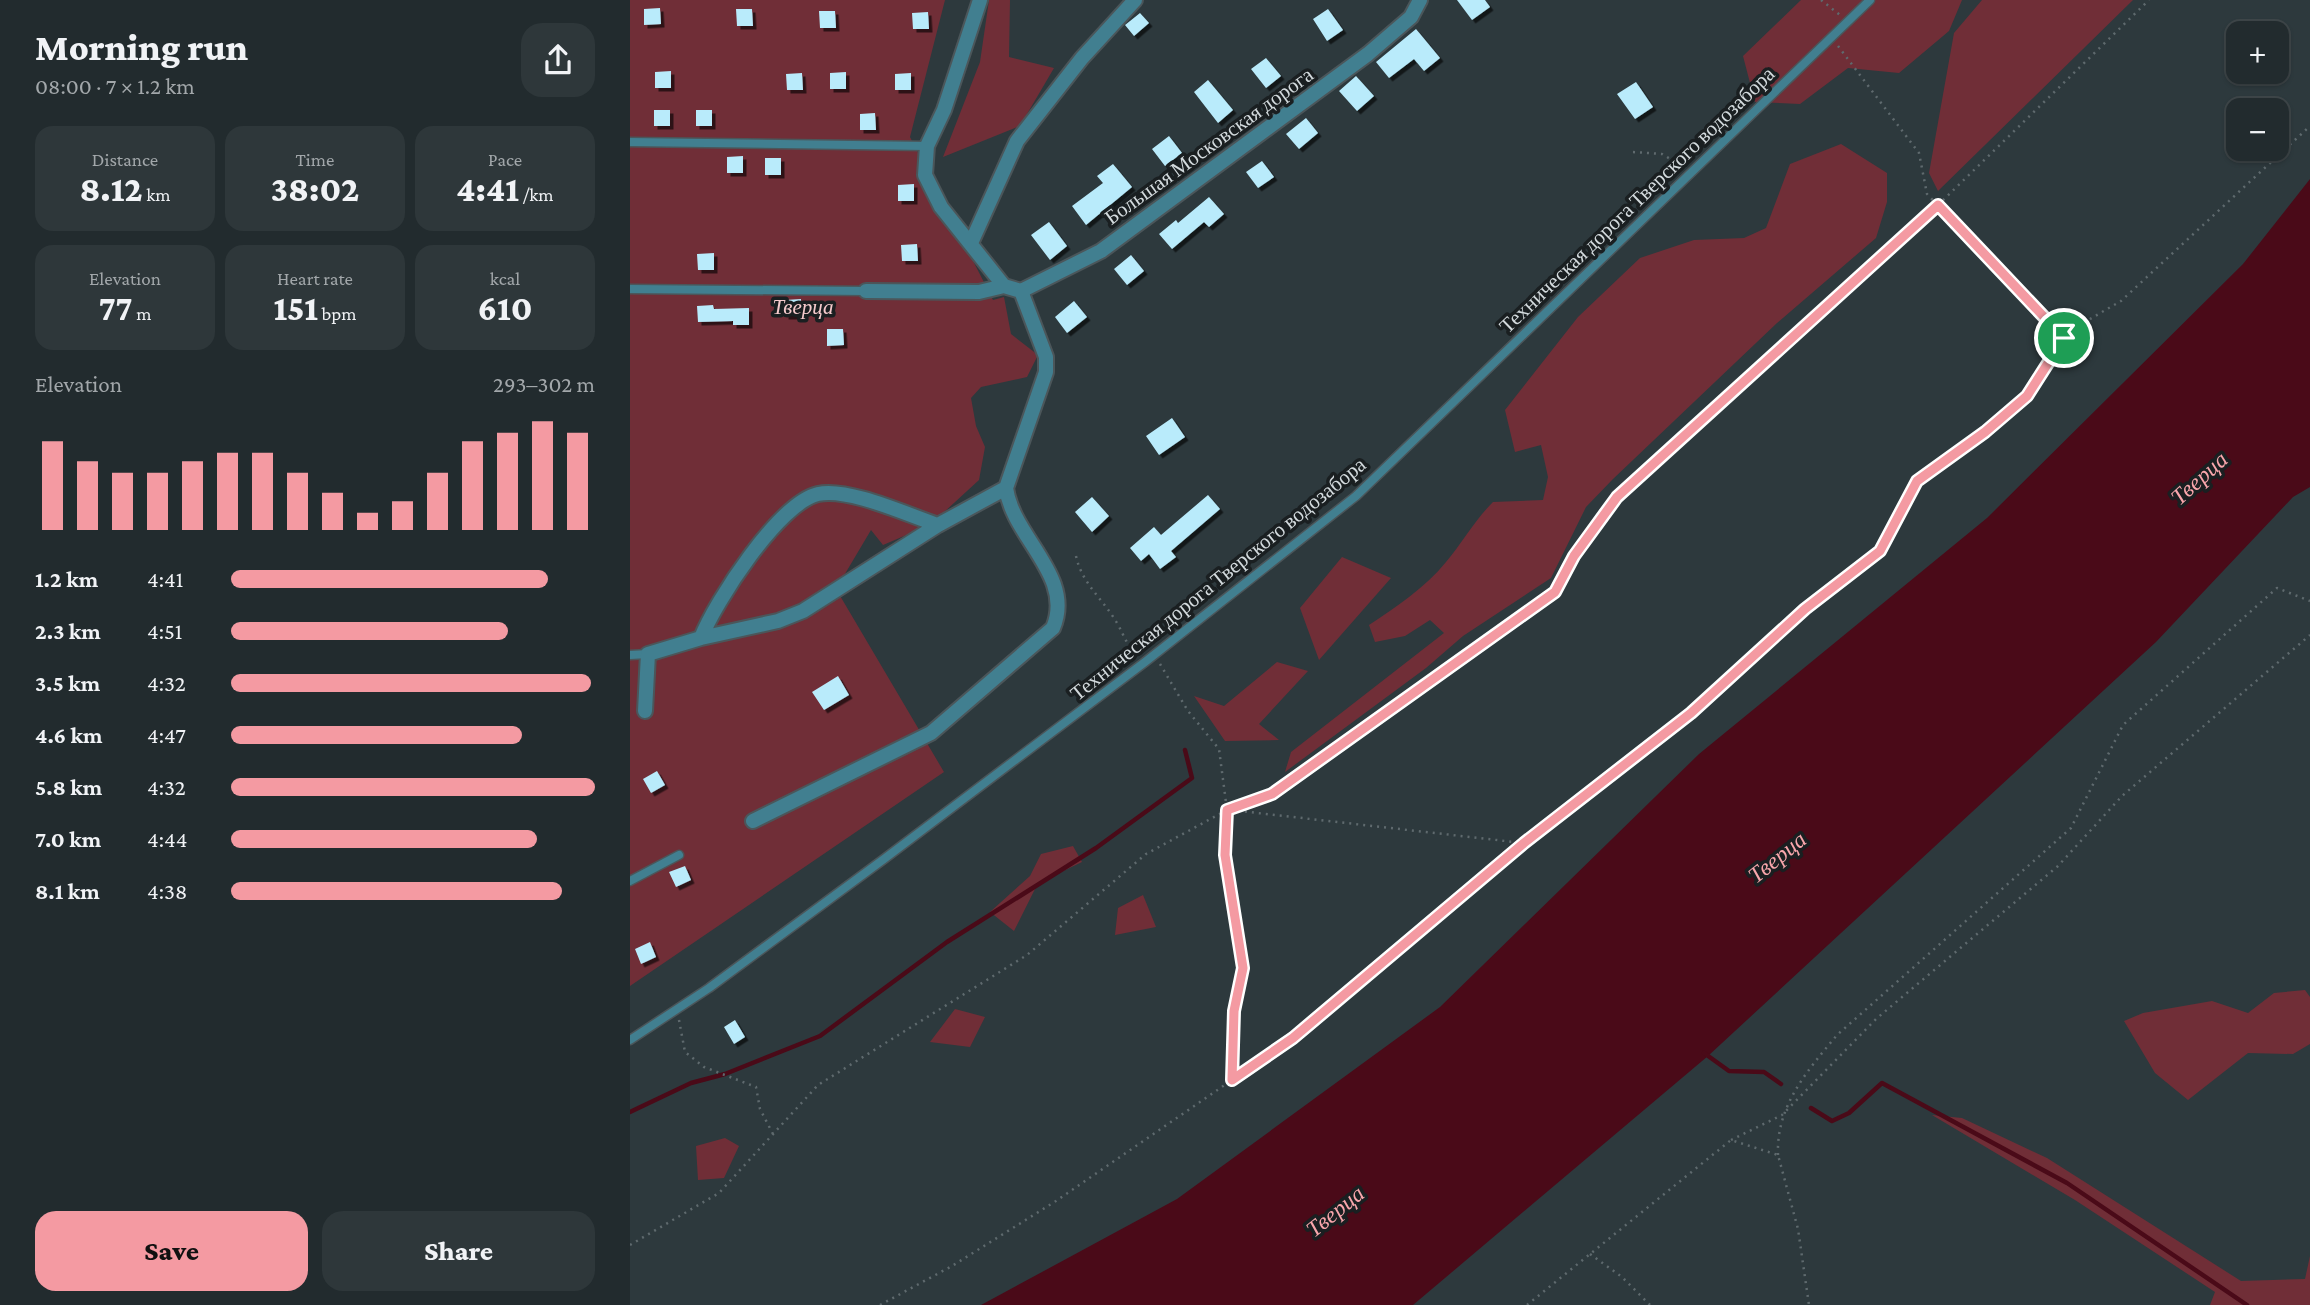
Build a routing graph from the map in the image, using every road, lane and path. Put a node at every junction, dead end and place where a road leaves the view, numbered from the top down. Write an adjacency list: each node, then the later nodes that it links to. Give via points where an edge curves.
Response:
1 (980, 0): 13 (street, via 944,110)
2 (1135, 0): 17 (street, via 1017,141)
3 (1420, 0): 8 (street, Большая Московская дорога)
4 (1431, 0): 8 (street, Большая Московская дорога)
5 (1821, 0): 9 (path)
6 (1870, 0): 9 (lane, Техническая дорога Тверского водозабора)
7 (2149, 0): 16 (path)
8 (1411, 17): 21 (street, Большая Московская дорога, via 1340,75 1101,251)
9 (1846, 21): 10 (lane, Техническая дорога Тверского водозабора)
10 (1831, 37): 15 (lane, Техническая дорога Тверского водозабора); 16 (path, via 1919,153 1927,194)
11 (2310, 126): 22 (path, via 2121,301)
12 (630, 142): 13 (lane)
13 (927, 146): 17 (street, via 927,182)
14 (1633, 152): 15 (path, via 1662,154)
15 (1691, 172): 30 (lane, Техническая дорога Тверского водозабора, via 1356,496)
16 (1938, 205): 22 (path); 34 (path, via 1617,497 1574,556 1555,592 1272,794)
17 (971, 243): 18 (street)
18 (1004, 286): 20 (street, via 979,292); 21 (street)
19 (630, 289): 20 (lane)
20 (866, 291)
21 (1021, 291): 23 (street, via 1046,357 1046,372)
22 (2064, 338): 36 (path, via 2027,396 1917,481 1880,551 1805,609 1691,713)
23 (1006, 488): 24 (street); 35 (street, via 1020,530 1055,581 1060,603 1053,628 931,733)
24 (938, 525): 28 (street, via 803,611); 28 (street, via 848,495 827,493 808,498 753,549)
25 (1076, 556): 32 (path, via 1080,575 1117,624 1127,648)
26 (2310, 601): 42 (path, via 2277,588 2123,725 2071,828 1837,1035 1804,1073)
27 (2310, 635): 42 (path, via 2122,796 2058,866 1876,1019)
28 (701, 638): 29 (street)
29 (649, 654): 31 (lane); 33 (street)
30 (1155, 654): 32 (lane, Техническая дорога Тверского водозабора); 34 (path, via 1174,690 1219,749)
31 (630, 656)
32 (1146, 662): 39 (lane, Техническая дорога Тверского водозабора)
33 (645, 712)
34 (1227, 810): 36 (path); 41 (path, via 1225,855 1243,968 1234,1011); 43 (path, via 1146,854 1027,955 818,1085)
35 (753, 821)
36 (1524, 843): 41 (path, via 1293,1038)
37 (679, 855): 38 (lane)
38 (630, 881)
39 (677, 1009): 40 (lane, Техническая дорога Тверского водозабора); 43 (path, via 685,1052 704,1067 756,1087 760,1109)
40 (630, 1040)
41 (1232, 1080): 48 (path, via 1056,1201)
42 (1782, 1115): 44 (path); 45 (path)
43 (773, 1134): 46 (path, via 719,1193)
44 (1731, 1140): 45 (path); 47 (path)
45 (1778, 1155): 51 (path, via 1798,1229)
46 (630, 1245)
47 (1590, 1254): 49 (path); 50 (path)
48 (880, 1305)
49 (1527, 1305)
50 (1650, 1305)
51 (1809, 1305)

